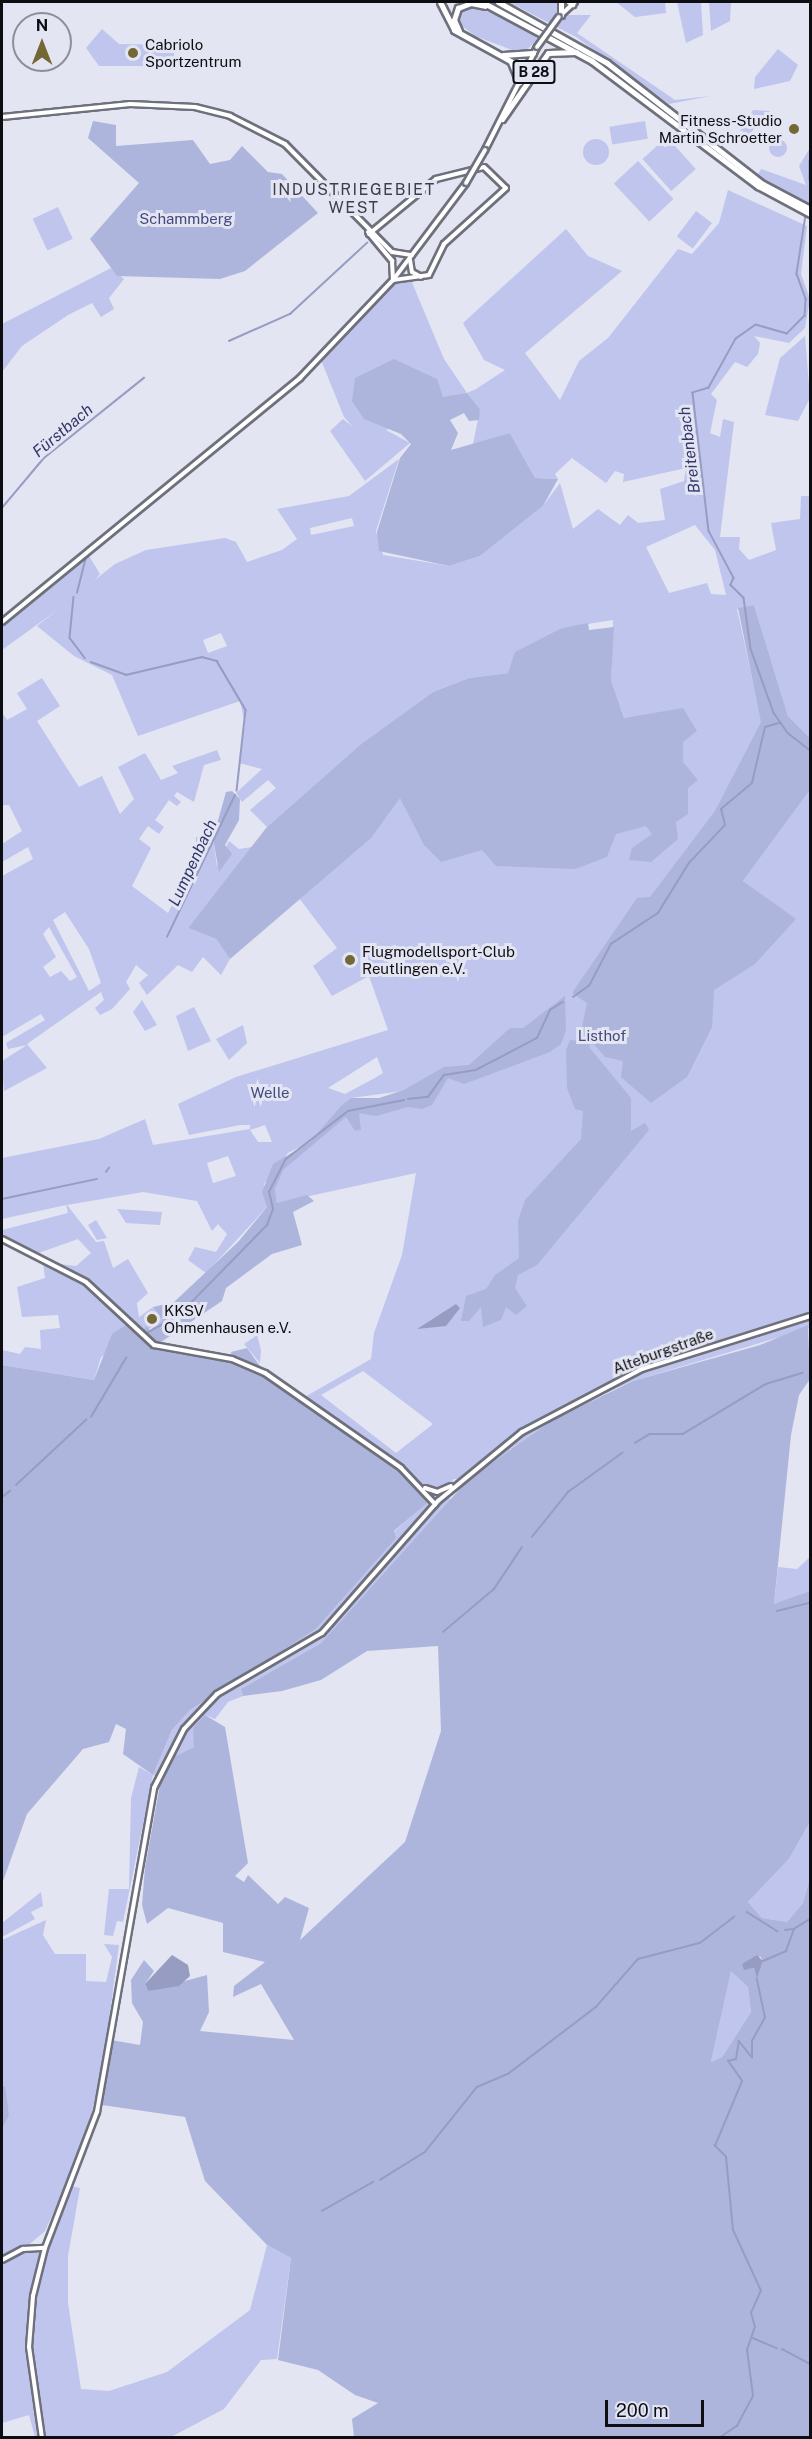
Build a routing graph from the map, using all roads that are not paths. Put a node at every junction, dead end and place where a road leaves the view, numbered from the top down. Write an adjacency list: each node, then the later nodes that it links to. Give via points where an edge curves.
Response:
1 (440, 2): 10 (highway, B 28, via 445,19)
2 (482, 2): 8 (highway, B 28)
3 (498, 2): 7 (highway, B 28)
4 (506, 2): 7 (highway)
5 (561, 2): 9 (highway)
6 (572, 2): 9 (main road)
7 (515, 9): 19 (highway, B 28, via 622,73 753,177)
8 (502, 10): 10 (highway, B 28, via 476,3 460,6 454,20); 12 (highway, B 28)
9 (560, 16): 11 (main road, bridge)
10 (462, 34): 13 (highway, B 28)
11 (533, 53): 13 (highway, B 28); 15 (main road)
12 (581, 53): 18 (highway, B 28, via 548,53); 19 (highway, B 28, via 758,186)
13 (498, 54): 14 (highway, B 28)
14 (510, 60): 15 (highway, B 28); 16 (highway, B 28)
15 (525, 69): 16 (main road)
16 (519, 82): 18 (main road)
17 (2, 117): 22 (main road, via 130,104 220,112 285,144)
18 (502, 119): 23 (main road, bridge, via 466,183)
19 (800, 207): 20 (highway, B 28); 21 (highway, B 28)
20 (810, 209)
21 (810, 214)
22 (370, 232): 23 (main road, via 395,255); 25 (main road, via 436,179 484,167 506,188 444,244 432,272); 26 (main road, via 392,261)
23 (415, 253): 24 (main road)
24 (410, 260): 25 (main road, via 412,272); 26 (main road)
25 (422, 278): 26 (main road)
26 (393, 280): 27 (main road, via 269,406)
27 (2, 622)
28 (2, 1239): 31 (main road, via 20,1252 86,1282 154,1345 232,1359 265,1373)
29 (810, 1316): 30 (main road, Alteburgstraße, via 648,1367 532,1426)
30 (458, 1482): 31 (main road, via 439,1491); 32 (main road, Alteburgstraße)
31 (426, 1488): 32 (main road)
32 (437, 1502): 33 (main road, Alteburgstraße, via 322,1634 217,1694 169,1752 154,1788 97,2112)
33 (45, 2248): 34 (main road, via 23,2249); 35 (main road, Alteburgstraße, via 29,2347)
34 (2, 2260)
35 (42, 2438)

